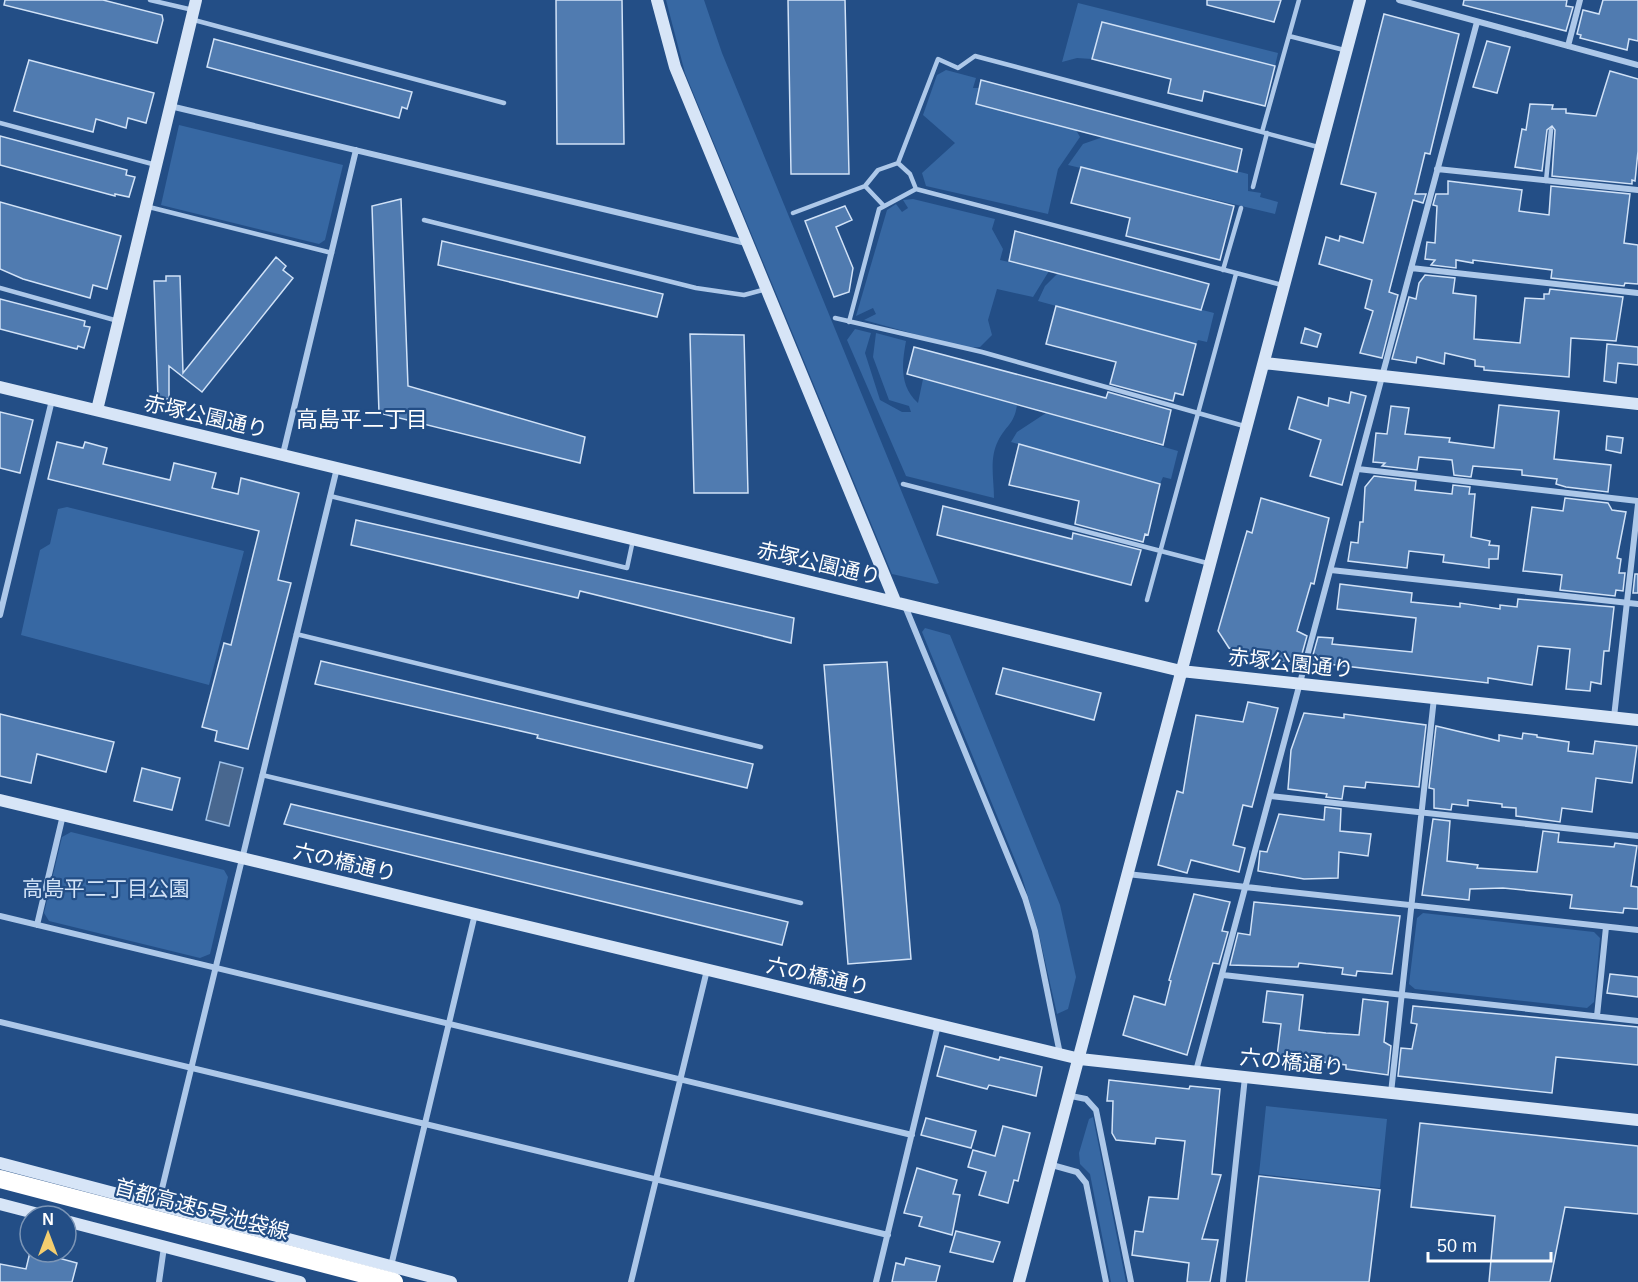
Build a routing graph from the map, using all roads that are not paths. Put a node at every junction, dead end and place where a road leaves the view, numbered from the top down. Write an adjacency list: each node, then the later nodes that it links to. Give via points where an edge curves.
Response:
1 (150, 0): 7 (lane)
2 (657, 0): 33 (street, via 675,67)
3 (1299, 0): 9 (lane)
4 (1360, 0): 11 (street)
5 (1399, 0): 8 (street)
6 (1580, 0): 10 (street)
7 (193, 10): 13 (lane); 14 (street)
8 (1477, 22): 10 (street); 22 (street)
9 (1289, 36): 11 (lane); 17 (lane)
10 (1568, 46): 12 (street)
11 (1347, 51): 18 (street)
12 (1638, 65)
13 (504, 103)
14 (170, 106): 19 (street); 21 (street)
15 (0, 123): 21 (lane)
16 (1551, 130): 23 (lane)
17 (1264, 133): 18 (lane); 20 (lane, via 975,56 958,68 938,59); 25 (lane)
18 (1321, 148): 38 (street)
19 (356, 150): 33 (street); 34 (street)
20 (898, 164): 24 (lane, via 878,170); 26 (lane, via 910,174)
21 (156, 165): 28 (street)
22 (1437, 170): 23 (street); 35 (street)
23 (1546, 181): 27 (street)
24 (865, 186): 29 (lane); 31 (lane)
25 (1253, 187)
26 (916, 189): 29 (lane); 36 (lane)
27 (1638, 190)
28 (146, 206): 34 (lane); 43 (street)
29 (884, 206): 44 (lane, via 879,209)
30 (1241, 208): 36 (lane)
31 (793, 213)
32 (424, 220): 40 (lane, via 696,288 744,295)
33 (747, 243): 40 (street)
34 (332, 253): 53 (street)
35 (1411, 268): 41 (street); 46 (street)
36 (1223, 270): 37 (lane)
37 (1236, 274): 38 (lane); 51 (lane)
38 (1284, 286): 45 (street)
39 (0, 288): 43 (lane)
40 (766, 289): 64 (street)
41 (1638, 293)
42 (835, 318): 44 (lane)
43 (118, 321): 50 (street)
44 (849, 322): 51 (lane, via 982,352)
45 (1264, 363): 46 (street); 52 (street)
46 (1382, 376): 49 (street); 55 (street)
47 (0, 387): 48 (street, 赤塚公園通り)
48 (52, 399): 50 (street, 赤塚公園通り); 67 (street)
49 (1638, 404)
50 (97, 410): 53 (street, 赤塚公園通り)
51 (1198, 413): 52 (lane); 60 (lane)
52 (1247, 427): 61 (street)
53 (283, 454): 54 (street, 赤塚公園通り)
54 (337, 468): 57 (street); 59 (street, 赤塚公園通り)
55 (1358, 469): 58 (street); 62 (street)
56 (903, 484): 60 (lane)
57 (330, 496): 59 (lane, via 627,568); 68 (street)
58 (1638, 502): 65 (street)
59 (633, 538): 64 (street, 赤塚公園通り)
60 (1160, 551): 61 (lane); 63 (lane)
61 (1210, 564): 69 (street)
62 (1330, 570): 65 (street); 70 (street)
63 (1147, 600)
64 (899, 602): 69 (street, 赤塚公園通り); 100 (street, via 1025,898)
65 (1627, 603): 66 (street); 72 (street)
66 (1638, 604)
67 (0, 615)
68 (296, 634): 74 (lane); 75 (street)
69 (1181, 671): 70 (street, 赤塚公園通り); 82 (street)
70 (1300, 683): 71 (street, 赤塚公園通り); 76 (street)
71 (1434, 698): 72 (street, 赤塚公園通り); 78 (street)
72 (1614, 717): 73 (street, 赤塚公園通り)
73 (1638, 720)
74 (761, 747)
75 (262, 775): 81 (street); 84 (lane)
76 (1270, 796): 78 (street); 83 (street)
77 (0, 800): 79 (street, 六の橋通り)
78 (1422, 812): 80 (street); 85 (street)
79 (63, 815): 81 (street, 六の橋通り); 88 (street)
80 (1638, 836)
81 (242, 858): 86 (street, 六の橋通り); 91 (street)
82 (1127, 874): 83 (street); 101 (street)
83 (1246, 886): 85 (street); 93 (street)
84 (801, 903)
85 (1411, 905): 89 (street); 94 (street)
86 (476, 914): 92 (street, 六の橋通り); 98 (street)
87 (0, 916): 88 (street)
88 (36, 925): 91 (street)
89 (1606, 927): 90 (street); 95 (street)
90 (1638, 930)
91 (216, 968): 98 (street); 102 (street)
92 (707, 969): 99 (street, 六の橋通り); 105 (street)
93 (1223, 975): 94 (street); 103 (street)
94 (1401, 995): 95 (street); 106 (street)
95 (1597, 1016): 96 (street)
96 (1638, 1021)
97 (0, 1022): 102 (street)
98 (449, 1024): 105 (street); 109 (street)
99 (938, 1025): 100 (street, 六の橋通り); 110 (street)
100 (1060, 1054): 101 (street, 六の橋通り)
101 (1080, 1059): 103 (street, 六の橋通り); 107 (street)
102 (192, 1067): 109 (street); 117 (street)
103 (1196, 1071): 104 (street, 六の橋通り)
104 (1245, 1077): 106 (street, 六の橋通り); 132 (street)
105 (681, 1079): 110 (street); 114 (street)
106 (1391, 1093): 108 (street, 六の橋通り)
107 (1071, 1096): 112 (street); 131 (street, via 1086,1100 1096,1110)
108 (1638, 1120)
109 (425, 1124): 114 (street); 122 (street)
110 (912, 1135): 120 (street)
111 (0, 1163): 117 (street)
112 (1052, 1165): 129 (street); 130 (street, via 1077,1172 1086,1183)
113 (0, 1179): 122 (highway, 首都高速5号池袋線)
114 (657, 1179): 120 (street); 127 (street)
115 (0, 1192): 125 (highway, 首都高速5号池袋線)
116 (0, 1204): 118 (street)
117 (158, 1205): 122 (street)
118 (18, 1209)
119 (78, 1224): 121 (street)
120 (888, 1235): 128 (street)
121 (165, 1247): 123 (street); 124 (street)
122 (392, 1274): 126 (street)
123 (159, 1282)
124 (300, 1282)
125 (345, 1282)
126 (451, 1282)
127 (631, 1282)
128 (876, 1282)
129 (1019, 1282)
130 (1106, 1282)
131 (1131, 1282)
132 (1223, 1282)

